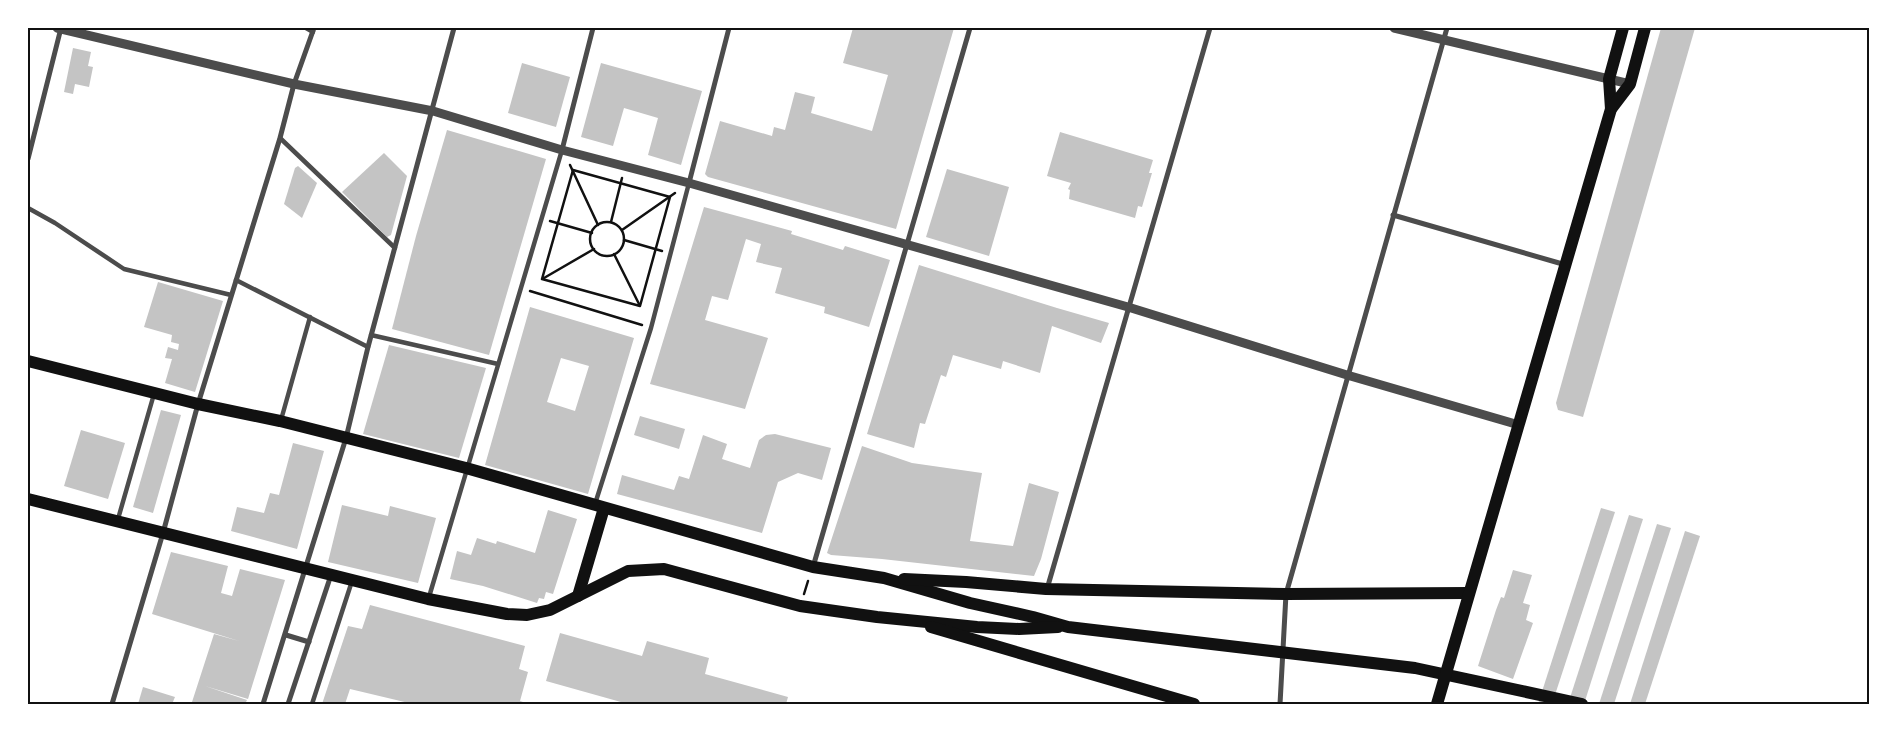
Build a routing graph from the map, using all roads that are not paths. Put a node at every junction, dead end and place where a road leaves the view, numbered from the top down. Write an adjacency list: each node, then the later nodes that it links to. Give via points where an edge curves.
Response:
1 (60, 28): 15 (street); 21 (street)
2 (306, 28): 12 (street)
3 (454, 28): 18 (street)
4 (594, 28): 20 (street)
5 (728, 28): 22 (street)
6 (970, 28): 25 (street)
7 (1210, 28): 30 (street)
8 (1394, 28): 13 (street)
9 (1447, 28): 13 (street)
10 (1623, 28): 14 (main road)
11 (1645, 28): 16 (main road)
12 (313, 30): 15 (street)
13 (1444, 40): 14 (street); 24 (street)
14 (1609, 79): 16 (street); 17 (main road)
15 (294, 84): 18 (street); 19 (street)
16 (1630, 84): 17 (main road)
17 (1611, 109): 27 (main road)
18 (433, 111): 20 (street); 26 (street)
19 (280, 138): 26 (street); 28 (street)
20 (562, 150): 22 (street); 35 (street)
21 (28, 159)
22 (689, 183): 25 (street); 44 (street)
23 (28, 208): 29 (street, via 55,222 124,269)
24 (1393, 215): 27 (street); 36 (street)
25 (906, 245): 30 (street); 47 (street)
26 (395, 248): 32 (street)
27 (1566, 265): 40 (main road)
28 (236, 280): 29 (street); 31 (street)
29 (231, 295): 38 (street)
30 (1128, 308): 36 (street); 52 (street)
31 (310, 317): 33 (street); 39 (street)
32 (371, 335): 33 (street); 35 (street)
33 (368, 347): 41 (street)
34 (28, 361): 37 (main road)
35 (498, 364): 42 (street)
36 (1347, 375): 40 (street); 53 (street)
37 (154, 393): 38 (main road); 45 (street)
38 (198, 404): 39 (main road); 46 (street)
39 (280, 421): 41 (main road)
40 (1519, 425): 54 (main road)
41 (346, 438): 42 (main road); 48 (street)
42 (466, 468): 44 (main road); 56 (street)
43 (28, 499): 45 (main road)
44 (599, 507): 47 (main road); 55 (main road)
45 (117, 521): 46 (main road)
46 (163, 533): 48 (main road); 61 (street)
47 (813, 567): 50 (main road)
48 (306, 569): 49 (main road); 59 (street)
49 (331, 574): 51 (main road); 60 (street)
50 (884, 578): 52 (main road); 58 (main road)
51 (352, 580): 56 (main road); 64 (street)
52 (1046, 589): 53 (main road)
53 (1286, 594): 54 (main road); 66 (street)
54 (1469, 594): 67 (main road)
55 (578, 596): 56 (main road, via 550,610 527,615); 57 (main road, via 628,571 664,569 800,606)
56 (428, 599)
57 (905, 620): 58 (main road, via 1019,629); 65 (main road)
58 (1068, 627): 68 (main road, via 1414,668)
59 (286, 635): 60 (street); 62 (street)
60 (309, 642): 63 (street)
61 (112, 704)
62 (263, 704)
63 (288, 704)
64 (312, 704)
65 (1194, 704)
66 (1280, 704)
67 (1437, 704)
68 (1582, 704)

